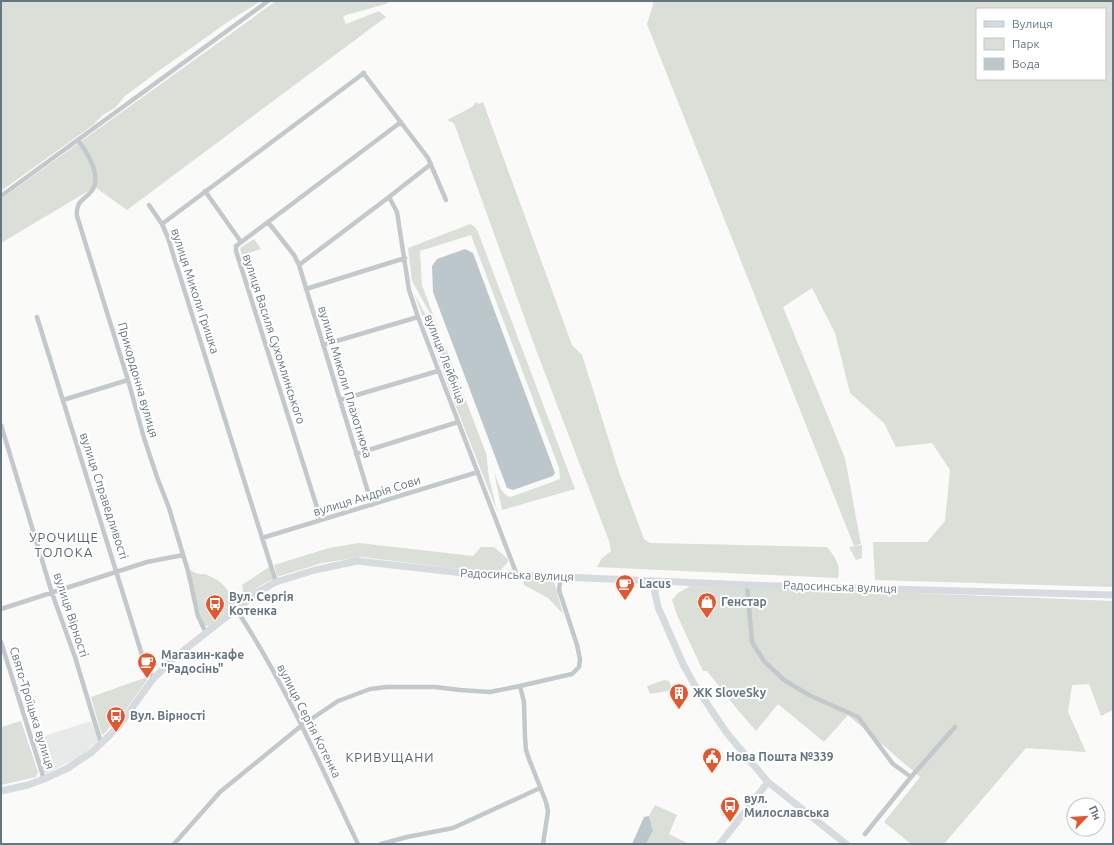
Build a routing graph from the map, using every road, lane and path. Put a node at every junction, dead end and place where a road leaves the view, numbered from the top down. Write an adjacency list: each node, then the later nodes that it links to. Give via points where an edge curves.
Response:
1 (268, 1): 3 (street)
2 (401, 122): 4 (street); 5 (street, вулиця Миколи Гришка, via 363,73); 10 (street, вулиця Василя Сухомлинського)
3 (78, 140): 6 (street); 20 (street, Прикордонна вулиця, via 87,153 95,177 94,186 78,205 77,216)
4 (431, 164): 7 (street); 8 (street)
5 (205, 192): 11 (street, вулиця Миколи Гришка); 12 (street)
6 (1, 196)
7 (389, 197): 13 (street, вулиця Лейбніца, via 397,212); 14 (street)
8 (446, 200)
9 (149, 205): 11 (street)
10 (268, 222): 12 (street, вулиця Василя Сухомлинського); 14 (street, вулиця Миколи Плахотнюка)
11 (162, 224): 29 (street, вулиця Миколи Гришка)
12 (241, 242): 28 (street, вулиця Василя Сухомлинського, via 236,246 236,251)
13 (405, 258): 15 (street); 16 (street, вулиця Лейбніца, via 409,290)
14 (299, 265): 15 (street, вулиця Миколи Плахотнюка)
15 (306, 290): 18 (street, вулиця Миколи Плахотнюка)
16 (418, 316): 18 (street); 19 (street, вулиця Лейбніца)
17 (37, 317): 21 (street, вулиця Справедливості)
18 (323, 344): 22 (street, вулиця Миколи Плахотнюка)
19 (438, 371): 22 (street); 23 (street, вулиця Лейбніца)
20 (128, 380): 21 (street); 30 (street, Прикордонна вулиця, via 144,438)
21 (63, 400): 31 (street, вулиця Справедливості)
22 (340, 400): 25 (street, вулиця Миколи Плахотнюка)
23 (458, 422): 25 (street); 26 (street, вулиця Лейбніца)
24 (1, 425): 37 (street, вулиця Вірності)
25 (356, 454): 27 (street, вулиця Миколи Плахотнюка)
26 (478, 472): 27 (street, вулиця Андрія Сови); 32 (street, вулиця Лейбніца)
27 (372, 505): 28 (street, вулиця Андрія Сови)
28 (321, 520): 29 (street, вулиця Андрія Сови)
29 (262, 538): 35 (street, вулиця Миколи Гришка)
30 (184, 555): 31 (street, via 147,562); 41 (street, Прикордонна вулиця, via 196,609)
31 (117, 572): 37 (street); 43 (street, вулиця Справедливості, via 143,658)
32 (517, 575): 33 (street, Радосинська вулиця); 35 (street, Радосинська вулиця, via 481,575 357,561)
33 (561, 576): 34 (street, Радосинська вулиця); 44 (street, via 559,590 577,645 579,667 572,674)
34 (655, 581): 36 (street, Радосинська вулиця); 50 (street, via 658,607 694,684 726,732)
35 (276, 582): 40 (street, Радосинська вулиця)
36 (747, 585): 38 (street, Радосинська вулиця); 48 (street, via 752,642 764,661 784,680 809,695 858,717 894,764)
37 (52, 592): 39 (street); 47 (street, вулиця Вірності)
38 (1113, 595)
39 (1, 609)
40 (236, 609): 41 (street, Радосинська вулиця); 45 (street, вулиця Сергія Котенка)
41 (206, 633): 43 (street, Радосинська вулиця, via 174,658)
42 (1, 642): 49 (street, Свято-Троїцька вулиця)
43 (153, 679): 47 (street, Радосинська вулиця, via 118,727)
44 (520, 686): 45 (street, via 490,692 435,687 370,689 338,701); 51 (street, via 524,702 526,750)
45 (302, 726): 54 (street, via 220,792); 55 (street, вулиця Сергія Котенка)
46 (955, 727): 48 (street)
47 (101, 743): 49 (street, Радосинська вулиця, via 68,768)
48 (911, 777): 53 (street)
49 (44, 780): 52 (street, Радосинська вулиця)
50 (768, 782): 58 (street); 59 (street)
51 (540, 788): 56 (street, via 453,828); 57 (street, via 548,810)
52 (1, 791)
53 (865, 834)
54 (174, 844)
55 (358, 844)
56 (381, 844)
57 (543, 844)
58 (720, 844)
59 (846, 844)

